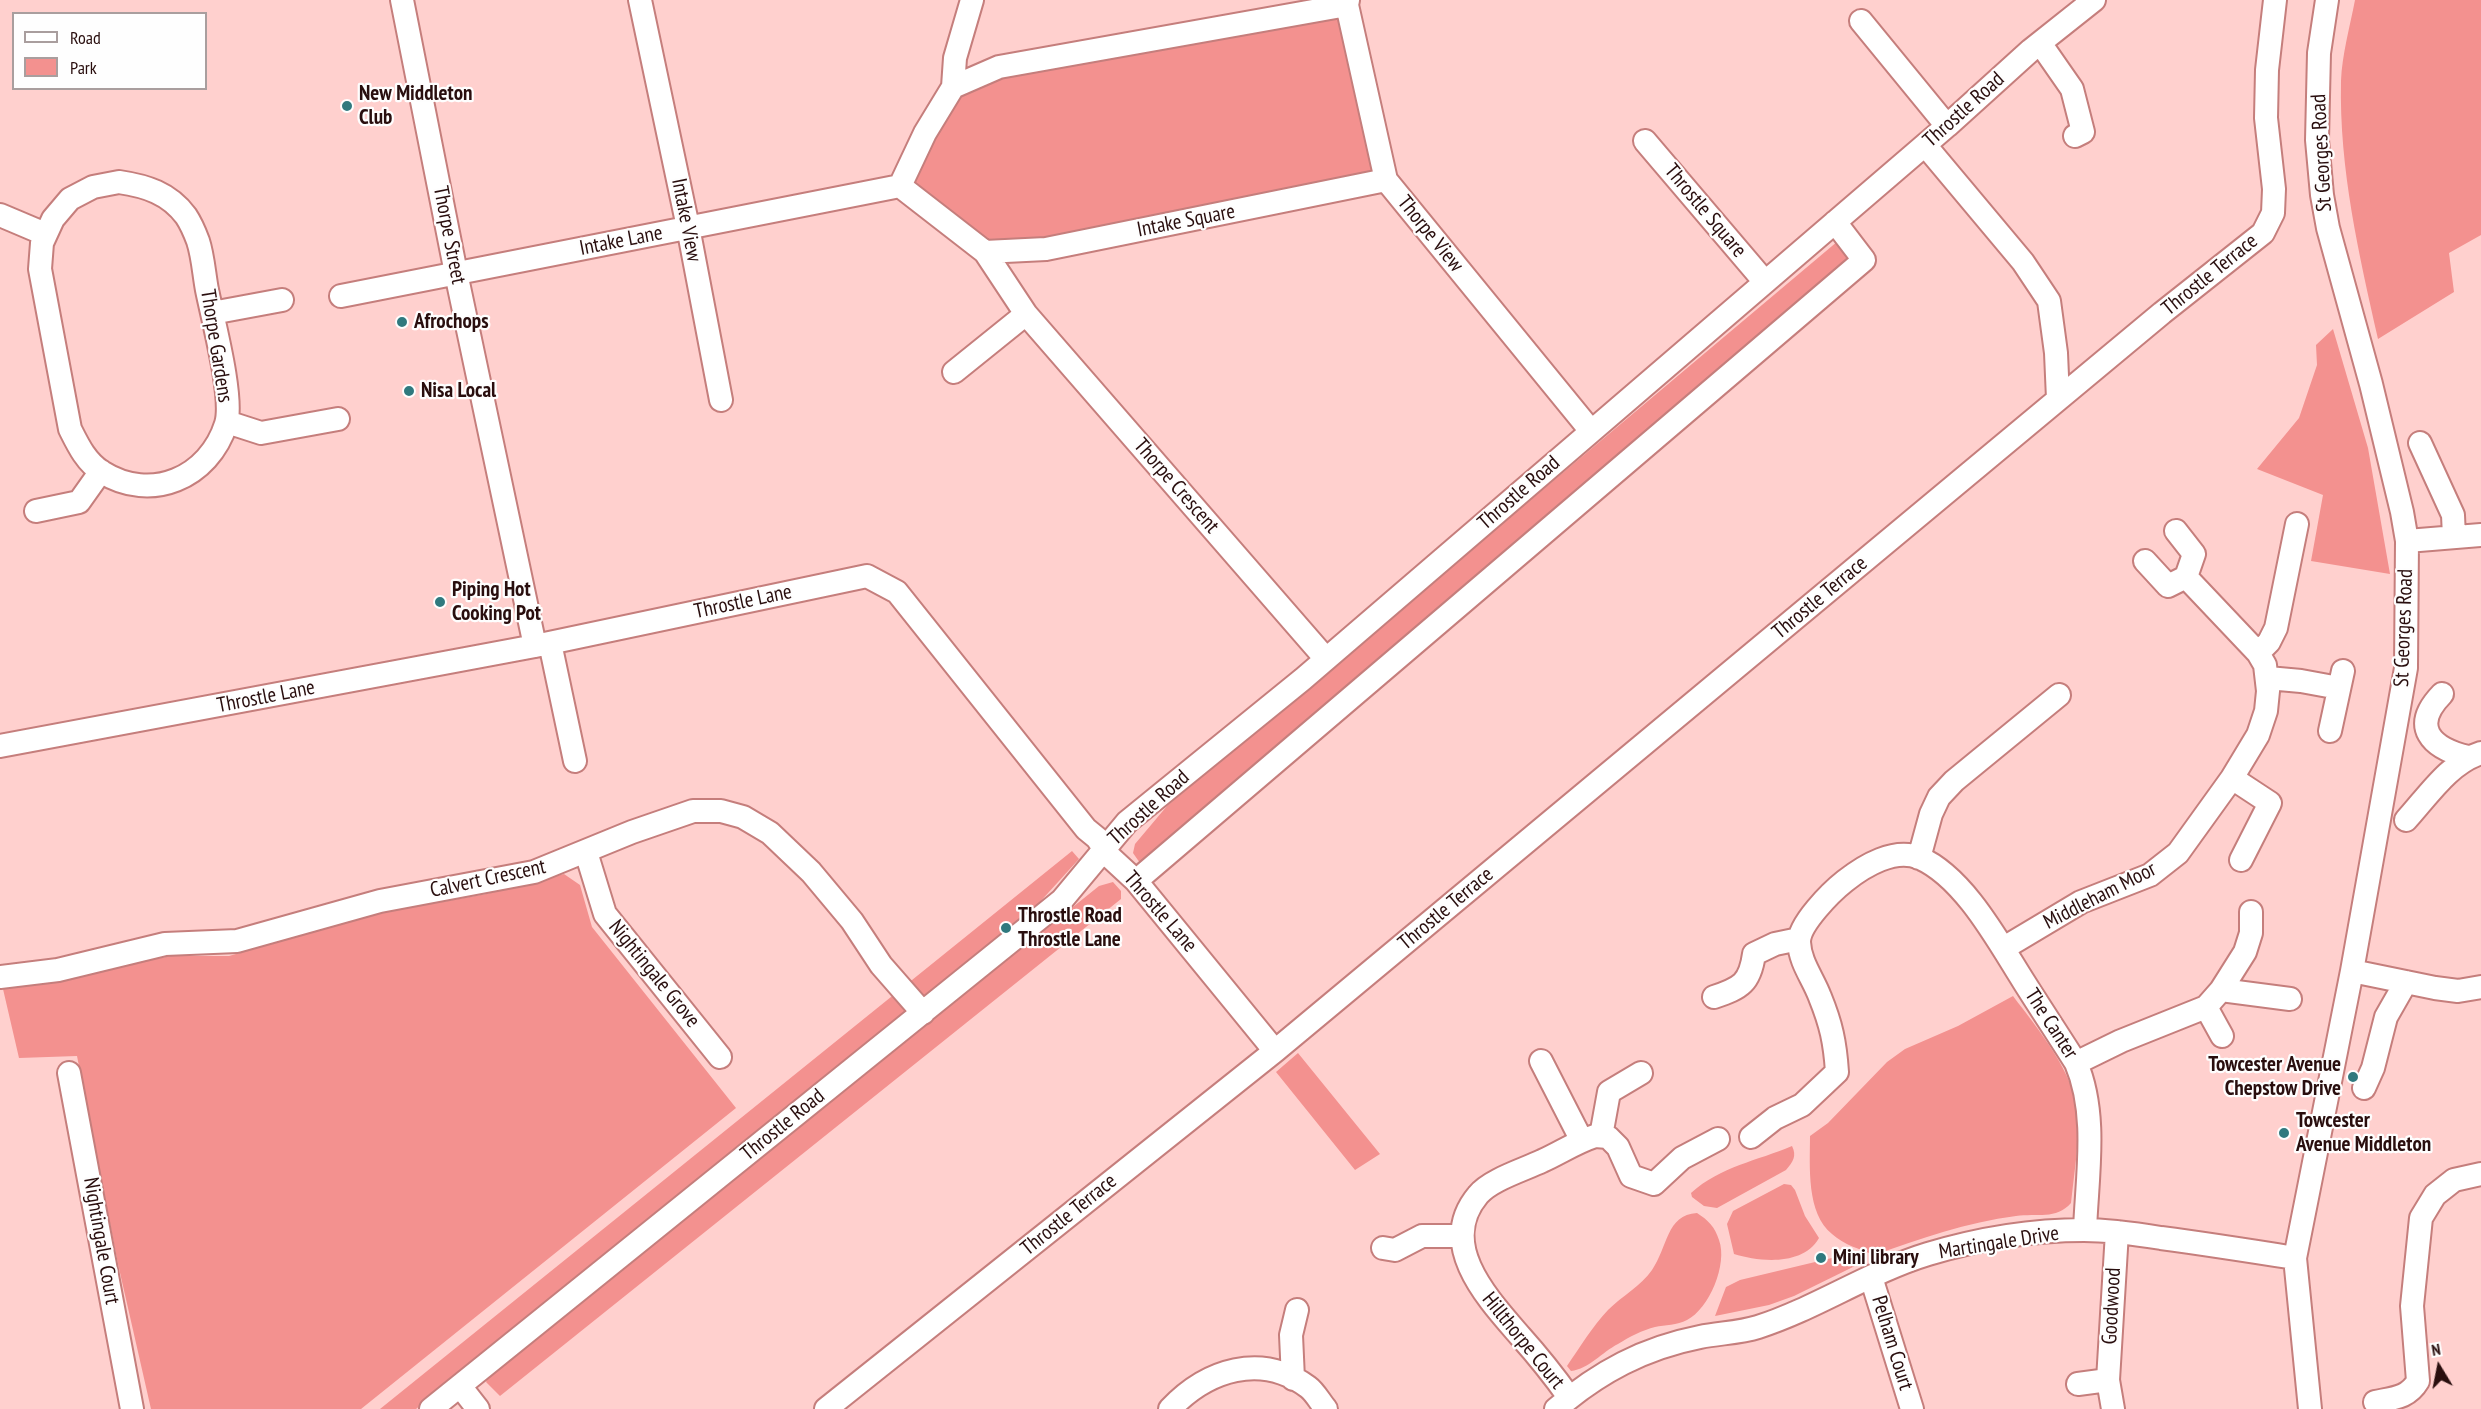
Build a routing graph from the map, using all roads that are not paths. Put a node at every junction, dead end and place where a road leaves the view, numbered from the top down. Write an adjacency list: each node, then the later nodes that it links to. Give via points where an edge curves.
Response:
1 (402, 0): 22 (street, Thorpe Street)
2 (640, 0): 19 (street, Intake View)
3 (972, 0): 10 (street, via 955,58)
4 (2094, 0): 9 (street, Throstle Road)
5 (2275, 0): 29 (street, Throstle Terrace, via 2266,118 2273,213 2263,233)
6 (2327, 0): 41 (street, St Georges Road, via 2319,64 2317,140 2322,195)
7 (1348, 2): 10 (street, via 999,67); 15 (street, Thorpe View)
8 (1861, 21): 11 (street)
9 (2040, 43): 11 (street, Throstle Road); 12 (street, via 2072,89 2083,132)
10 (953, 87): 16 (street)
11 (1947, 126): 14 (street, Throstle Road)
12 (2075, 136)
13 (1645, 141): 23 (street, Throstle Square)
14 (1925, 145): 18 (street, Throstle Road); 29 (street, via 2023,262 2049,301)
15 (1386, 180): 21 (street, Intake Square, via 1046,249); 33 (street, Thorpe View)
16 (900, 186): 19 (street, Intake Lane); 21 (street, Thorpe Crescent)
17 (0, 214): 20 (street)
18 (1835, 222): 23 (street, Throstle Road); 60 (street, via 1864,260)
19 (688, 227): 22 (street, Intake Lane); 30 (street, Intake View)
20 (45, 234): 26 (street, Thorpe Gardens, via 70,200 93,187 119,182 145,186 168,198 186,217 198,241); 35 (street, Thorpe Gardens, via 40,269 70,429 82,453)
21 (985, 252): 27 (street, Thorpe Crescent)
22 (456, 273): 24 (street, Intake Lane); 44 (street, Thorpe Street)
23 (1765, 282): 33 (street, Throstle Road)
24 (341, 296)
25 (282, 300): 26 (street)
26 (212, 314): 32 (street, Thorpe Gardens, via 228,396)
27 (1026, 314): 28 (street); 46 (street, Thorpe Crescent)
28 (954, 372)
29 (2058, 399): 73 (street, Throstle Terrace)
30 (721, 400)
31 (338, 419): 32 (street, via 261,433)
32 (227, 422): 35 (street, Thorpe Gardens, via 217,447 200,467 177,481 151,486 125,483)
33 (1591, 431): 46 (street, Throstle Road)
34 (2420, 443): 40 (street, via 2452,515)
35 (101, 471): 36 (street, via 79,502)
36 (36, 511)
37 (2297, 524): 45 (street, via 2276,628)
38 (2176, 531): 43 (street, via 2194,554)
39 (2481, 535): 40 (street)
40 (2454, 537): 41 (street)
41 (2407, 542): 64 (street, St Georges Road, via 2406,668)
42 (2145, 561): 43 (street, via 2168,586)
43 (2186, 577): 45 (street, Middleham Moor)
44 (543, 645): 51 (street, Throstle Lane); 53 (street, Thorpe Street); 56 (street, Throstle Lane, via 867,576 897,592)
45 (2258, 653): 47 (street, Middleham Moor)
46 (1326, 658): 56 (street, Throstle Road, via 1127,822)
47 (2268, 678): 50 (street, via 2341,680); 54 (street, Middleham Moor, via 2266,711 2258,735)
48 (2442, 694): 52 (street, via 2430,706 2425,721 2431,738 2447,752)
49 (2059, 695): 58 (street, via 1954,781 1939,798)
50 (2330, 731)
51 (0, 746)
52 (2475, 755): 55 (street, via 2450,772)
53 (575, 761)
54 (2232, 778): 59 (street, via 2270,803); 63 (street, Middleham Moor, via 2178,853 2150,875 2081,902)
55 (2406, 820)
56 (1104, 848): 60 (street, Throstle Lane); 71 (street, Throstle Road, via 1062,900)
57 (586, 852): 65 (street, Calvert Crescent, via 534,873 380,901 237,941 165,944 58,970); 71 (street, Calvert Crescent, via 693,811 721,811 743,817 770,833 811,872 852,921 881,965); 74 (street, Nightingale Grove, via 605,914)
58 (1918, 858): 62 (street, via 1895,855 1847,879 1828,895); 63 (street, The Canter, via 1938,870 1966,896)
59 (2241, 860)
60 (1136, 881): 73 (street, Throstle Lane)
61 (2251, 912): 68 (street, via 2251,933 2245,952)
62 (1799, 939): 69 (street, via 1754,954 1751,972 1744,983); 80 (street, via 1835,1040 1837,1072 1802,1105 1775,1118)
63 (2004, 948): 76 (street, The Canter)
64 (2352, 971): 66 (street); 88 (street, St Georges Road)
65 (0, 977)
66 (2406, 982): 67 (street, via 2458,991); 79 (street, via 2386,1017)
67 (2481, 987)
68 (2220, 990): 70 (street); 72 (street); 76 (street)
69 (1714, 997)
70 (2290, 999)
71 (923, 1013): 94 (street, Throstle Road)
72 (2222, 1036)
73 (1275, 1051): 100 (street, Throstle Terrace)
74 (720, 1057)
75 (1541, 1061): 81 (street)
76 (2076, 1063): 84 (street, The Canter, via 2083,1079 2088,1121)
77 (69, 1073): 97 (street, Nightingale Court)
78 (1641, 1073): 81 (street, via 1609,1092)
79 (2364, 1088)
80 (1751, 1137)
81 (1591, 1138): 82 (street, via 1608,1137 1618,1147 1631,1176 1654,1184 1682,1158); 86 (street, via 1502,1179 1479,1194 1466,1214)
82 (1718, 1139)
83 (2481, 1174): 95 (street, via 2454,1180 2434,1195 2421,1218 2412,1306 2418,1381 2404,1396)
84 (2085, 1230): 85 (street, Martingale Drive); 89 (street, Martingale Drive, via 2029,1233 1972,1243)
85 (2117, 1232): 88 (street, Martingale Drive); 92 (street, Goodwood)
86 (1462, 1236): 87 (street, via 1422,1236 1395,1250); 96 (street, Hillthorpe Court, via 1479,1287 1551,1372)
87 (1383, 1248)
88 (2295, 1258): 105 (street, St Georges Road)
89 (1871, 1277): 96 (street, Martingale Drive, via 1790,1316 1754,1328 1699,1337 1645,1352 1609,1369); 103 (street, Pelham Court)
90 (1297, 1310): 91 (street, via 1291,1335)
91 (1293, 1379): 101 (street, via 1278,1372 1245,1368 1223,1373 1184,1394); 102 (street, via 1309,1388)
92 (2108, 1380): 93 (street); 104 (street, Goodwood)
93 (2078, 1384)
94 (460, 1386): 98 (street, Throstle Road); 99 (street)
95 (2375, 1402)
96 (1563, 1403)
97 (132, 1409)
98 (431, 1409)
99 (478, 1409)
100 (826, 1409)
101 (1170, 1409)
102 (1326, 1409)
103 (1912, 1409)
104 (2113, 1409)
105 (2310, 1409)

